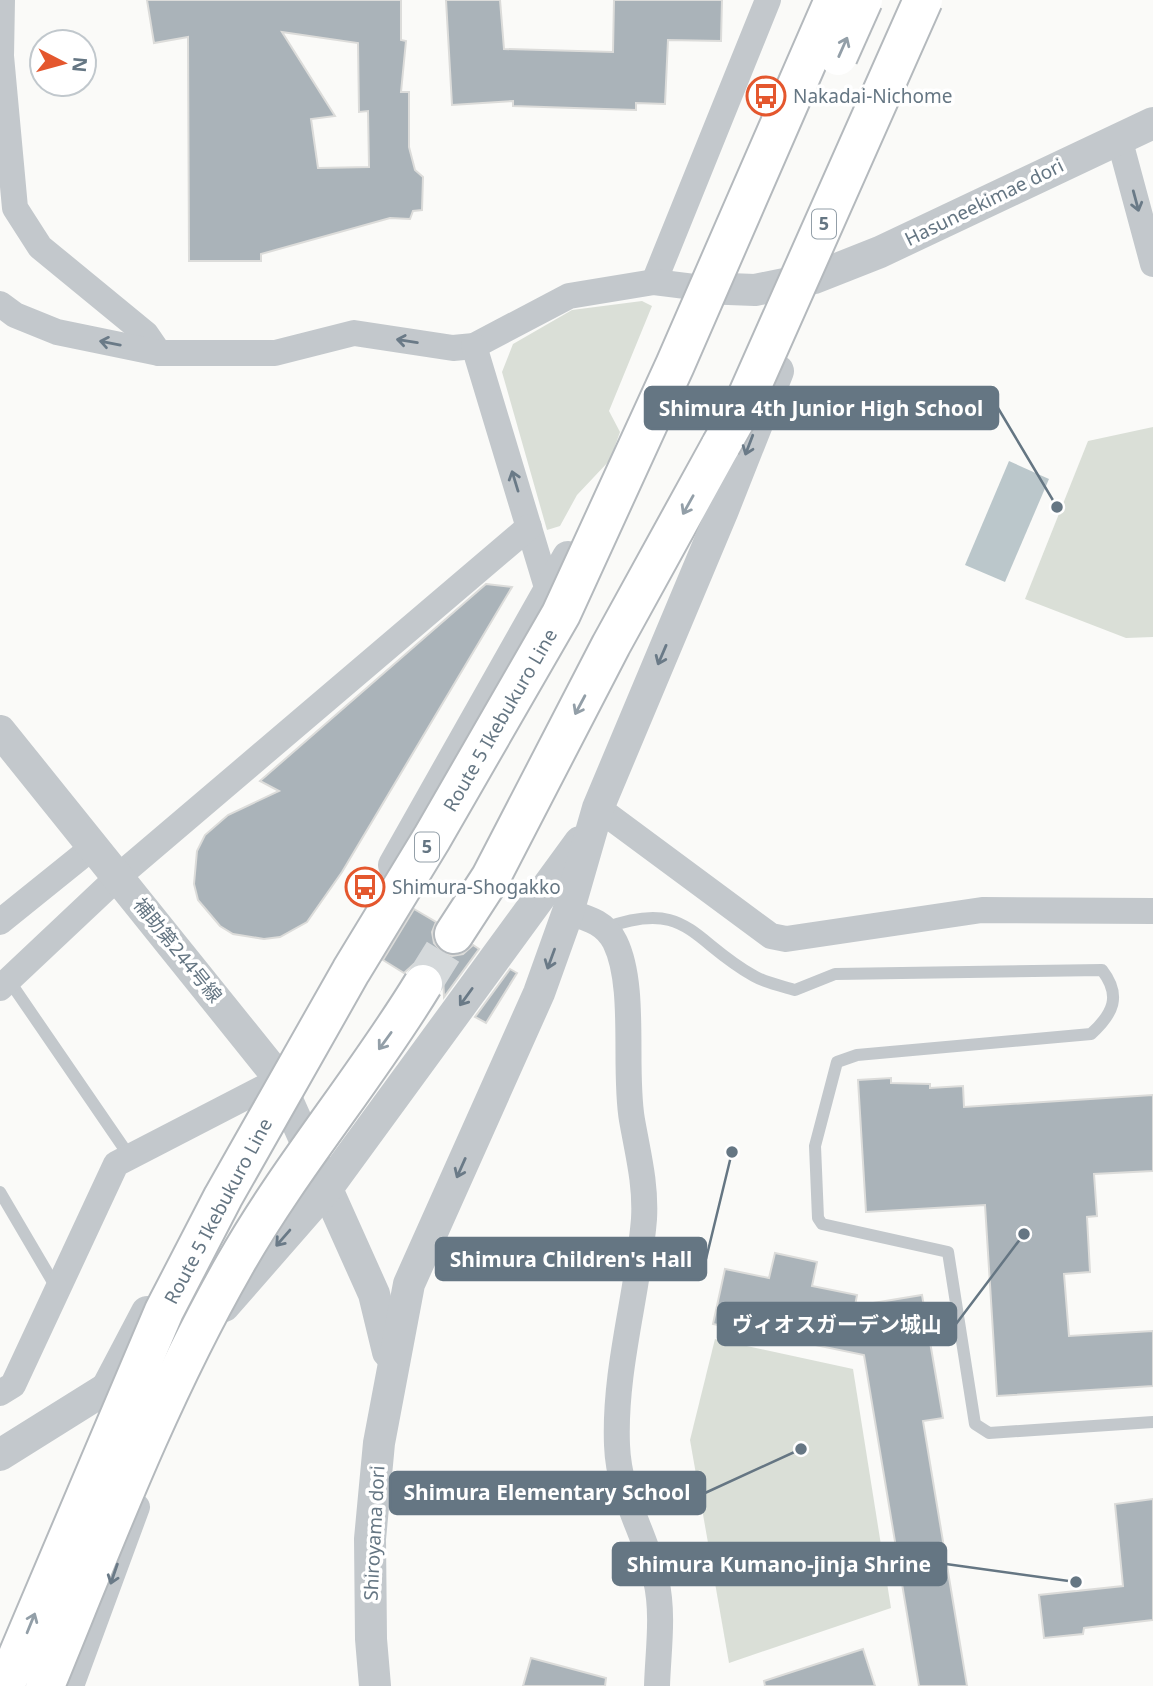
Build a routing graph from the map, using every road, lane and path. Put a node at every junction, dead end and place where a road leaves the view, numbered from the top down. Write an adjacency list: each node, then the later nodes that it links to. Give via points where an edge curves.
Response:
1 (2, 0): 10 (street)
2 (768, 0): 13 (street)
3 (834, 0): 14 (street); 20 (highway, Route 5 Ikebukuro Line / 5, bridge)
4 (863, 0): 20 (highway, one-way to 4, bridge, via 661,438 715,333)
5 (898, 0): 18 (highway, bridge, via 802,229)
6 (923, 0): 18 (highway, 5, bridge)
7 (941, 0): 12 (street)
8 (1153, 123): 9 (street, Hasuneekimae dori)
9 (1119, 138): 11 (street, one-way to 11); 12 (street, Hasuneekimae dori, via 880,252)
10 (6, 166): 17 (street, via 15,208 40,247 146,334)
11 (1153, 264)
12 (814, 278): 14 (street, Hasuneekimae dori, via 755,290); 23 (street, one-way to 23)
13 (654, 282): 14 (street); 16 (street, via 569,296)
14 (702, 288): 21 (street)
15 (0, 304): 17 (street, one-way to 15, via 57,332)
16 (474, 346): 17 (street, one-way to 17, via 453,348 354,333 275,353); 19 (street, one-way to 16)
17 (159, 353)
18 (742, 408): 30 (highway, 5, one-way to 30, bridge, via 611,645 491,877)
19 (529, 527): 21 (street); 25 (street)
20 (593, 545): 44 (highway, Route 5 Ikebukuro Line / 5, one-way to 20, bridge, via 164,1311 351,971 561,614)
21 (549, 594): 33 (street)
22 (0, 731): 24 (street, 補助第244号線)
23 (596, 816): 26 (street, via 771,936 786,940 982,910); 27 (street); 35 (street, one-way to 35)
24 (93, 847): 25 (street, 補助第244号線); 28 (street)
25 (118, 876): 31 (street); 33 (street, 補助第244号線)
26 (1153, 911)
27 (568, 912): 29 (street); 39 (street, one-way to 39, via 539,993 408,1283)
28 (0, 922)
29 (606, 928): 42 (lane, via 631,918 668,918 685,925 755,977 795,990 835,974 1102,970 1112,982 1115,999 1107,1019 1091,1034 857,1055 838,1062 815,1146 818,1218 822,1224 948,1252 975,1424 989,1433); 48 (street, via 622,966 632,1119 645,1192 616,1419 617,1448 626,1502 657,1583)
30 (454, 934)
31 (4, 983): 34 (lane)
32 (423, 984): 45 (highway, Route 5 Ikebukuro Line, one-way to 45, bridge, via 303,1158 235,1264 197,1334)
33 (271, 1080): 34 (street); 35 (street, 補助第244号線); 40 (street)
34 (130, 1157): 37 (street, via 116,1164)
35 (327, 1186): 38 (street, one-way to 38); 39 (street, 補助第244号線, via 381,1315)
36 (0, 1192): 37 (lane)
37 (57, 1290): 41 (street, via 13,1385)
38 (204, 1329): 40 (street); 46 (street, one-way to 46)
39 (389, 1380): 47 (street, Shiroyama dori, via 370,1539)
40 (107, 1388): 43 (street)
41 (0, 1393)
42 (1153, 1422)
43 (2, 1448)
44 (5, 1686)
45 (45, 1686)
46 (71, 1686)
47 (376, 1686)
48 (657, 1686)

